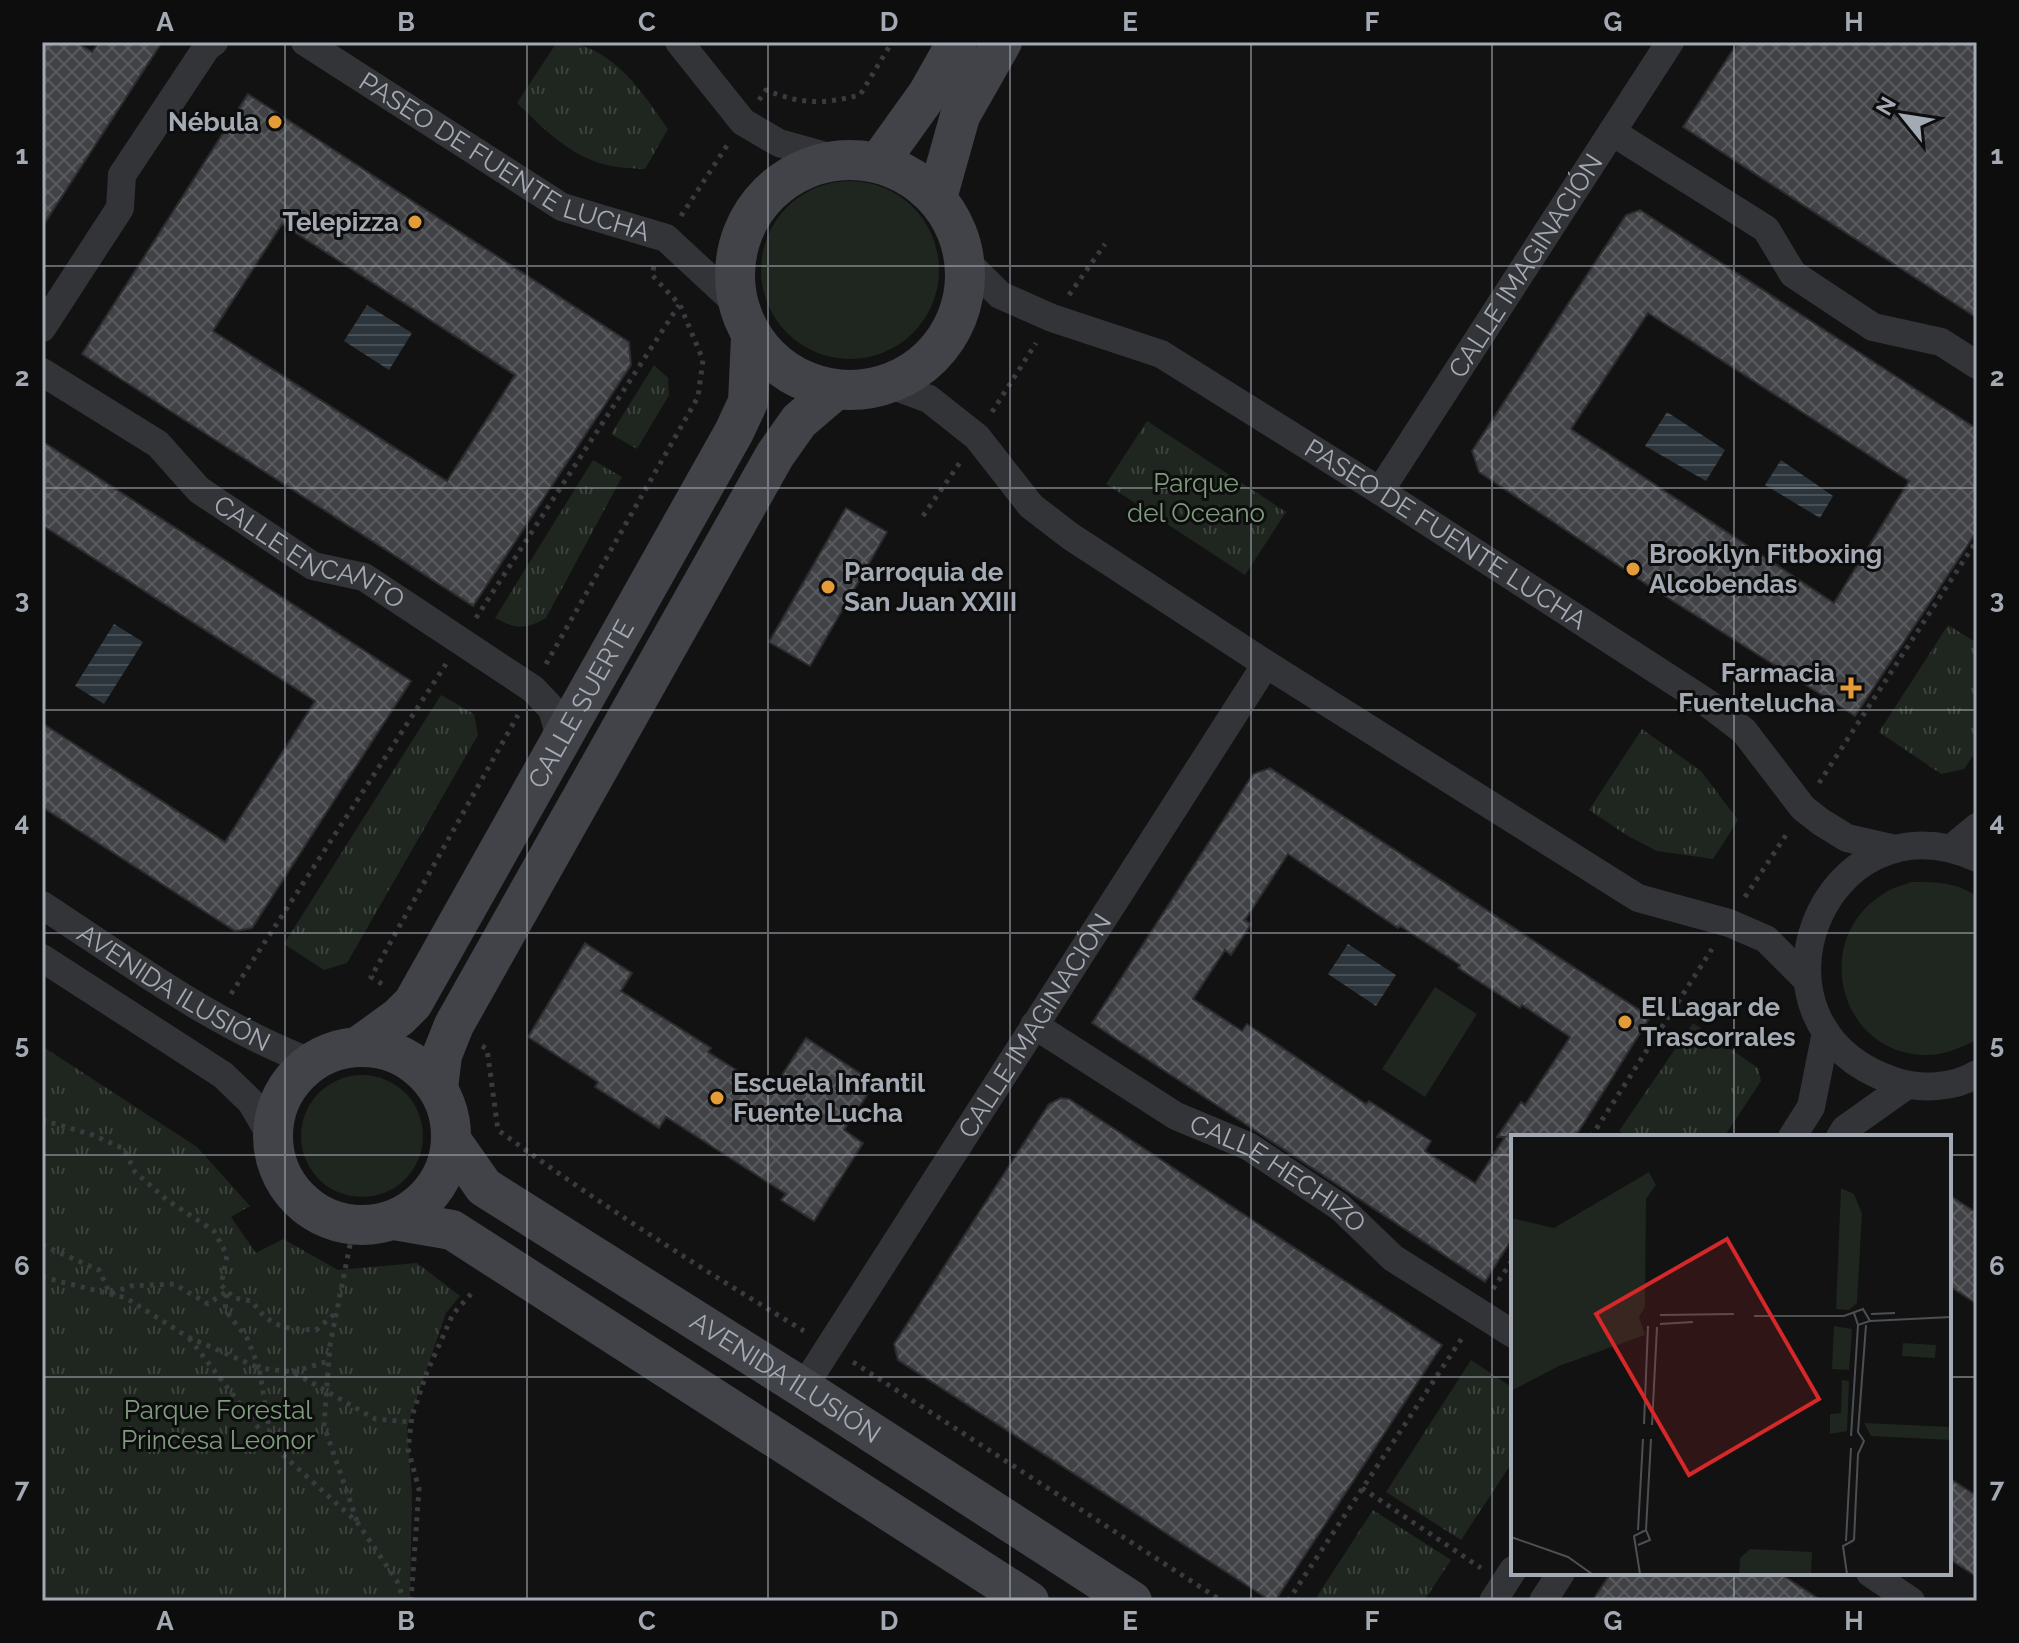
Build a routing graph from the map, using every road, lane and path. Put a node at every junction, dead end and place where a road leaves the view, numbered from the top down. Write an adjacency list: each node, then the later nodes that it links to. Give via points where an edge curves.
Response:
1 (214, 42): 18 (street, via 122,175 120,208)
2 (305, 42): 13 (street, PASEO DE FUENTE LUCHA, via 562,207)
3 (679, 42): 8 (street)
4 (892, 42): 8 (path, via 860,95 826,103 766,90)
5 (957, 42): 11 (main road)
6 (1002, 42): 12 (main road, via 960,116)
7 (1670, 42): 9 (street, CALLE IMAGINACIÓN)
8 (743, 122): 10 (street, via 779,143); 13 (path)
9 (1612, 132): 19 (street, via 1766,229 1793,274 1873,327 1941,342); 24 (street, CALLE IMAGINACIÓN)
10 (836, 159): 11 (main road); 17 (main road, via 789,175 754,209 735,255)
11 (879, 162): 12 (main road, via 911,175)
12 (937, 198): 15 (main road, via 955,226)
13 (666, 238): 17 (street, PASEO DE FUENTE LUCHA); 28 (path, via 652,275 680,305 703,360 698,397)
14 (1105, 244): 16 (path)
15 (965, 260): 16 (street, PASEO DE FUENTE LUCHA, via 1000,295); 21 (main road, via 960,312 932,357)
16 (1052, 318): 23 (path); 24 (street, PASEO DE FUENTE LUCHA, via 1161,354)
17 (744, 320): 22 (main road, via 769,359 792,376); 29 (main road, CALLE SUERTE, via 748,402)
18 (42, 328)
19 (1977, 365)
20 (42, 372): 28 (street, CALLE ENCANTO, via 158,444 199,490 313,566 364,577)
21 (888, 384): 22 (main road); 23 (street, via 929,399)
22 (834, 391): 39 (main road, CALLE SUERTE, via 799,421 775,455)
23 (977, 437): 25 (path); 27 (street, via 1041,514)
24 (1380, 491): 30 (street, PASEO DE FUENTE LUCHA, via 1706,702 1744,731)
25 (923, 516)
26 (1977, 540): 30 (path)
27 (1266, 664): 35 (street, via 1638,898); 40 (street, CALLE IMAGINACIÓN)
28 (533, 689): 29 (street, CALLE ENCANTO, via 552,709); 38 (path, via 371,977)
29 (561, 741): 38 (main road, CALLE SUERTE)
30 (1803, 808): 32 (street, PASEO DE FUENTE LUCHA, via 1847,838); 35 (path)
31 (1977, 827): 33 (street)
32 (1895, 849): 33 (street, via 1925,844); 37 (street, via 1855,868 1824,901 1809,940)
33 (1965, 852)
34 (42, 905): 43 (street, AVENIDA ILUSIÓN, via 216,1018)
35 (1729, 923): 37 (street, via 1766,939); 48 (path)
36 (42, 958): 51 (street, AVENIDA ILUSIÓN, via 223,1075 251,1102)
37 (1807, 980): 41 (street)
38 (413, 1003): 42 (main road, CALLE SUERTE)
39 (454, 1025): 46 (main road, CALLE SUERTE, via 442,1055); 65 (path, via 487,1049 498,1130)
40 (1034, 1025): 61 (street, CALLE HECHIZO, via 1176,1116 1248,1146 1340,1207 1393,1258); 65 (street, CALLE IMAGINACIÓN)
41 (1826, 1032): 45 (street, via 1847,1057 1873,1074); 49 (street, via 1811,1107)
42 (359, 1046): 43 (main road); 46 (main road, via 390,1050 417,1065)
43 (311, 1062): 51 (main road, via 286,1088)
44 (1974, 1079): 45 (street)
45 (1907, 1085): 50 (street)
46 (438, 1088): 52 (main road, via 449,1113)
47 (42, 1120): 58 (path, via 124,1149 135,1172 214,1231 227,1255 221,1285)
48 (1592, 1135)
49 (1793, 1135)
50 (1841, 1135)
51 (272, 1138): 54 (main road, via 291,1191 312,1211)
52 (451, 1140): 53 (main road, via 434,1189); 69 (main road, AVENIDA ILUSIÓN, via 484,1187)
53 (394, 1220): 54 (main road); 80 (main road, via 452,1230)
54 (354, 1225): 62 (path)
55 (42, 1245): 59 (path, via 99,1270)
56 (1511, 1262): 61 (path)
57 (42, 1277): 59 (path)
58 (227, 1291): 59 (path, via 208,1304 174,1284 130,1286); 62 (path, via 252,1301 262,1315 288,1329 316,1330); 67 (path, via 225,1310 247,1338)
59 (110, 1294): 64 (path, via 126,1298)
60 (471, 1294): 71 (path, via 453,1314)
61 (1479, 1311): 63 (street, CALLE HECHIZO); 73 (path)
62 (337, 1312): 66 (path)
63 (1511, 1333)
64 (188, 1337): 67 (path); 72 (path)
65 (829, 1346): 69 (street, CALLE IMAGINACIÓN); 82 (path)
66 (329, 1361): 68 (path); 70 (path)
67 (259, 1368): 68 (path); 72 (path)
68 (293, 1372): 70 (path)
69 (803, 1388): 81 (main road, AVENIDA ILUSIÓN)
70 (327, 1392): 71 (path, via 375,1419); 74 (path, via 324,1426)
71 (411, 1422): 79 (path, via 408,1449 419,1489)
72 (272, 1445): 74 (path)
73 (1362, 1488): 77 (path); 83 (path)
74 (357, 1522): 78 (path, via 397,1581)
75 (1560, 1575): 84 (street)
76 (1873, 1575): 85 (street)
77 (1503, 1585)
78 (404, 1601)
79 (411, 1601)
80 (1029, 1601)
81 (1132, 1601)
82 (1222, 1601)
83 (1288, 1601)
84 (1543, 1601)
85 (1911, 1601)

